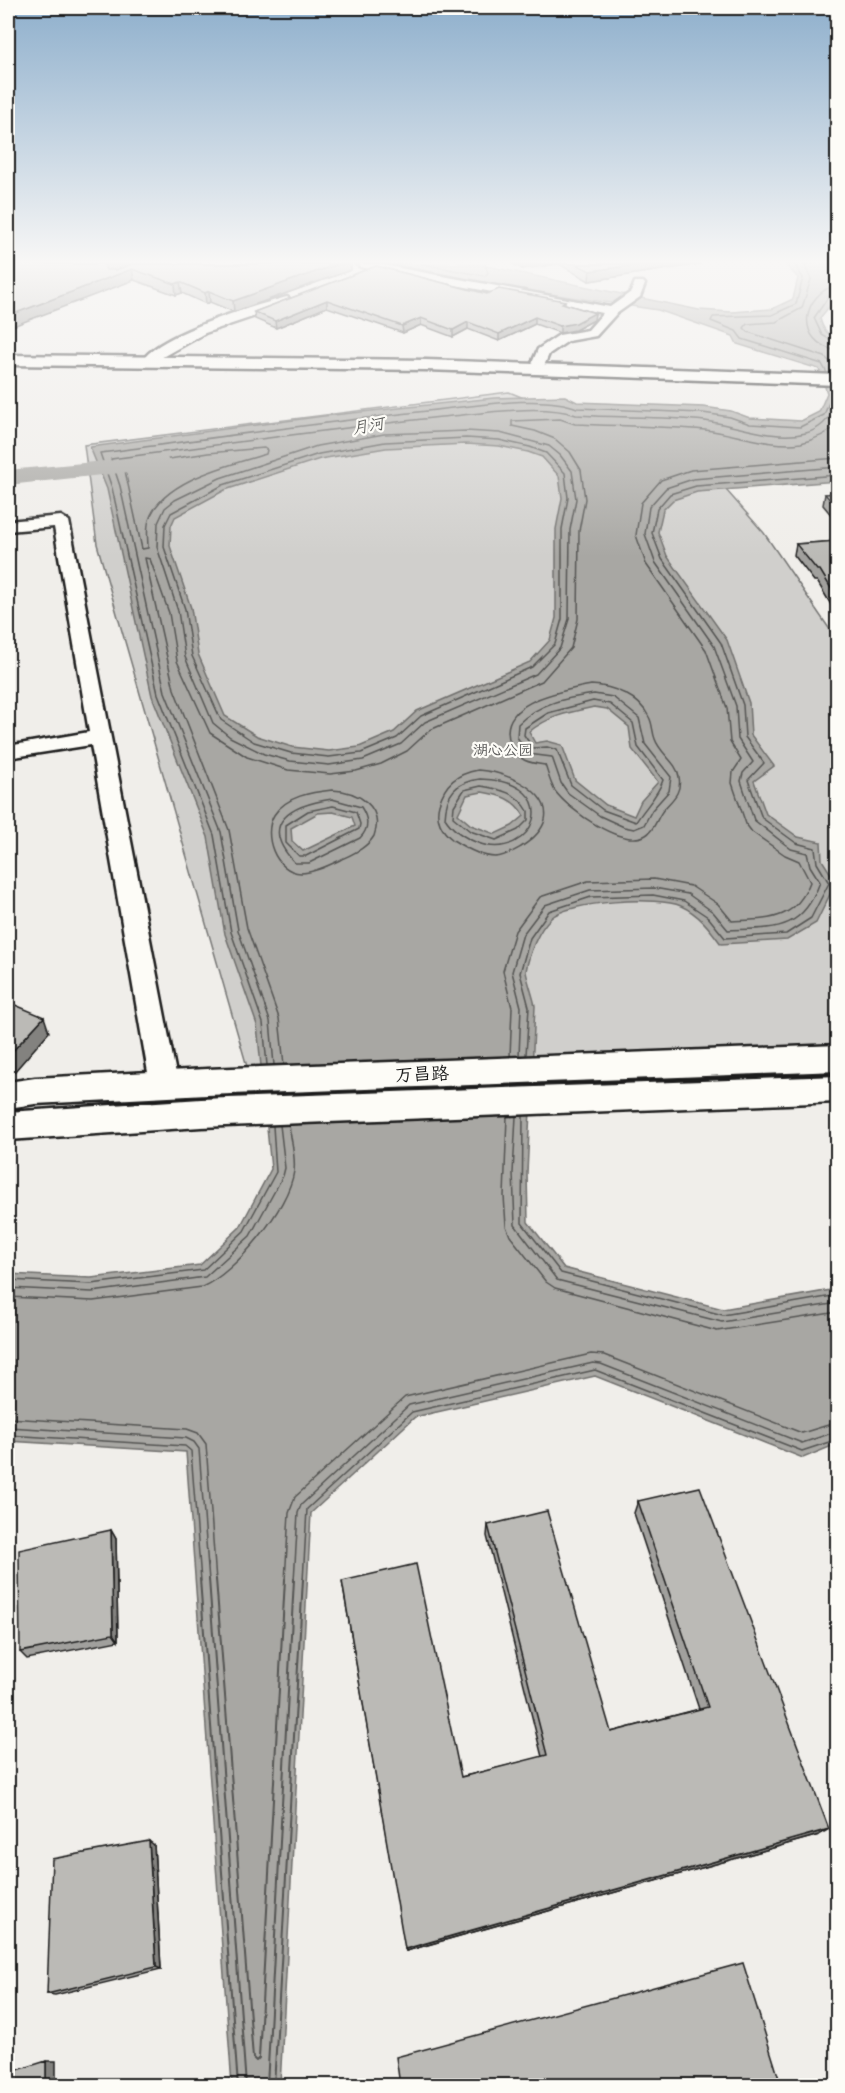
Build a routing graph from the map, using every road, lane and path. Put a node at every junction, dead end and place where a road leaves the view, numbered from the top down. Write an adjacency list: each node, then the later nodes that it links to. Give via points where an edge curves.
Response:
1 (252, 362): 5 (street)
2 (454, 362): 3 (street)
3 (540, 363): 5 (street)
4 (837, 375): 5 (street)
5 (779, 376): 6 (street)
6 (837, 380)
7 (8, 526): 8 (street, via 61,521)
8 (100, 737): 9 (street); 11 (street)
9 (8, 752)
10 (837, 1058): 12 (street, 万昌路)
11 (164, 1084): 14 (street, 万昌路); 15 (street, 万昌路)
12 (537, 1085): 13 (street, 万昌路); 15 (street, 万昌路)
13 (837, 1089)
14 (8, 1095)
15 (204, 1098): 16 (street, 万昌路)
16 (8, 1126)

